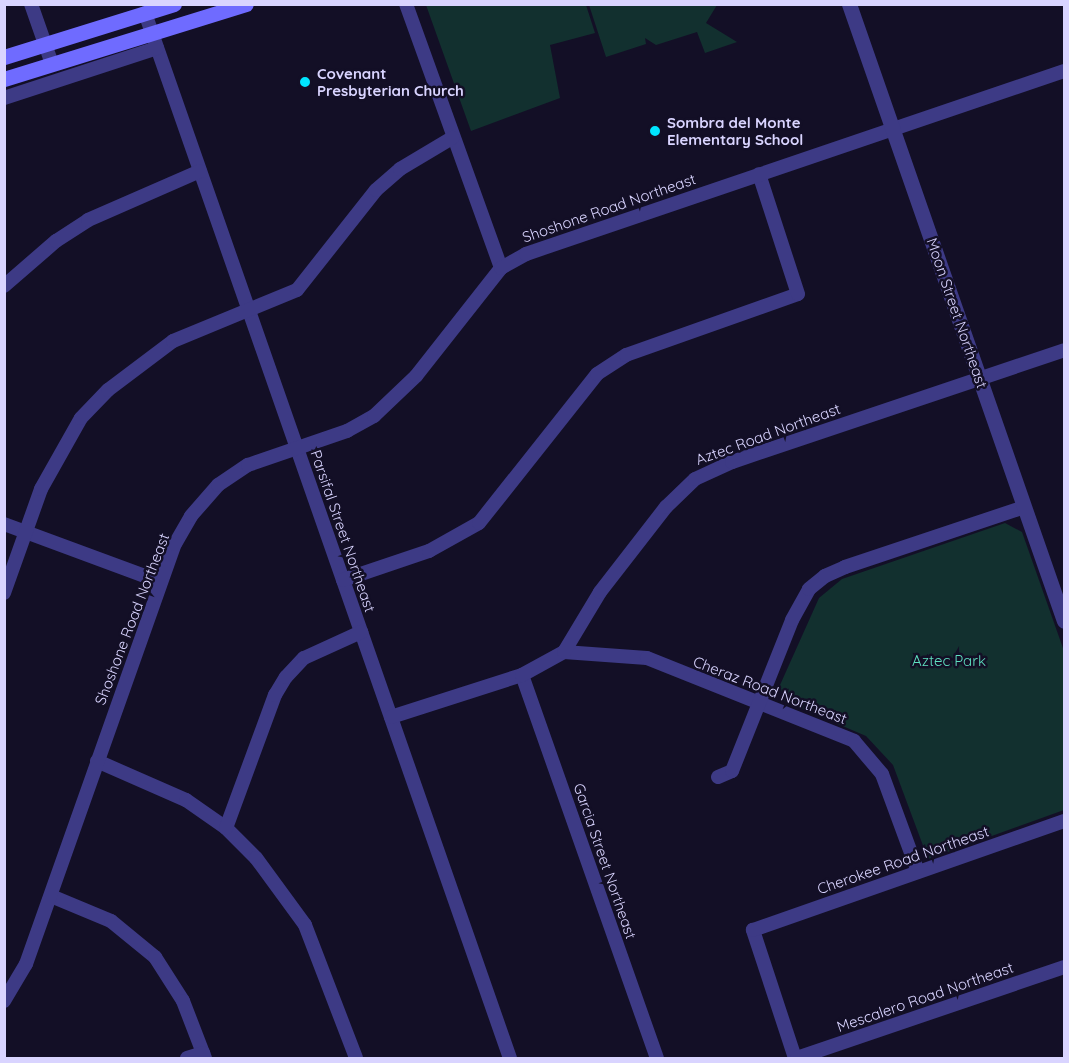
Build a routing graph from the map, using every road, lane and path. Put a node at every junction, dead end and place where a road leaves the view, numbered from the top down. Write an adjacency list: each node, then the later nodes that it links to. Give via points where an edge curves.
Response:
1 (31, 4): 9 (street)
2 (174, 4): 7 (main road)
3 (246, 4): 6 (main road)
4 (406, 4): 17 (street)
5 (849, 4): 16 (street, Moon Street Northeast)
6 (223, 8): 8 (main road)
7 (145, 14): 8 (street, Parsifal Street Northeast); 9 (main road)
8 (151, 33): 10 (street, Parsifal Street Northeast); 12 (main road)
9 (45, 44): 11 (main road); 12 (street)
10 (157, 48): 15 (street); 18 (street, Parsifal Street Northeast)
11 (4, 57)
12 (52, 64): 14 (main road)
13 (1065, 71): 16 (street, Shoshone Road Northeast)
14 (4, 79)
15 (4, 98)
16 (892, 128): 19 (street, Shoshone Road Northeast); 24 (street, Moon Street Northeast)
17 (452, 138): 20 (street); 22 (street, via 400,169 376,190 297,290)
18 (200, 171): 21 (street, via 88,220 56,240); 22 (street, Parsifal Street Northeast)
19 (759, 174): 20 (street, Shoshone Road Northeast, via 556,242); 29 (street, via 798,294 626,355 597,374 479,523 429,551)
20 (501, 268): 25 (street, Shoshone Road Northeast, via 399,396 347,431)
21 (4, 286)
22 (249, 310): 25 (street, Parsifal Street Northeast); 28 (street, via 173,341 108,390 81,418 62,448)
23 (1065, 350): 24 (street, Aztec Road Northeast)
24 (980, 377): 26 (street, Moon Street Northeast); 34 (street, Aztec Road Northeast, via 732,462 695,479 666,507 600,592)
25 (297, 448): 29 (street, Parsifal Street Northeast); 30 (street, Shoshone Road Northeast, via 248,465 218,485 191,516)
26 (1024, 507): 32 (street, Moon Street Northeast); 36 (street, via 825,576 800,603)
27 (4, 524): 28 (street)
28 (26, 531): 30 (street); 31 (street)
29 (342, 580): 33 (street, Parsifal Street Northeast)
30 (161, 582): 38 (street, Shoshone Road Northeast)
31 (4, 593)
32 (1065, 621)
33 (361, 632): 37 (street, Parsifal Street Northeast); 41 (street, via 314,652 286,677 275,695)
34 (564, 652): 35 (street); 36 (street, Cheraz Road Northeast, via 647,658)
35 (522, 675): 37 (street); 50 (street, Garcia Street Northeast)
36 (761, 702): 39 (street, via 732,771); 42 (street, Cheraz Road Northeast, via 841,735 865,750 882,774)
37 (391, 717): 49 (street, Parsifal Street Northeast)
38 (96, 761): 41 (street, via 157,785); 43 (street, Shoshone Road Northeast)
39 (718, 777)
40 (1065, 821): 42 (street, Cherokee Road Northeast)
41 (226, 828): 48 (street, via 279,885 305,925)
42 (918, 872): 51 (street, Cherokee Road Northeast, via 753,930)
43 (51, 896): 45 (street, Shoshone Road Northeast, via 26,964); 46 (street, via 111,921 155,957 178,990)
44 (1065, 967): 51 (street, Mescalero Road Northeast)
45 (4, 1001)
46 (204, 1056): 47 (street)
47 (187, 1059)
48 (356, 1059)
49 (510, 1059)
50 (657, 1059)
51 (796, 1059)

